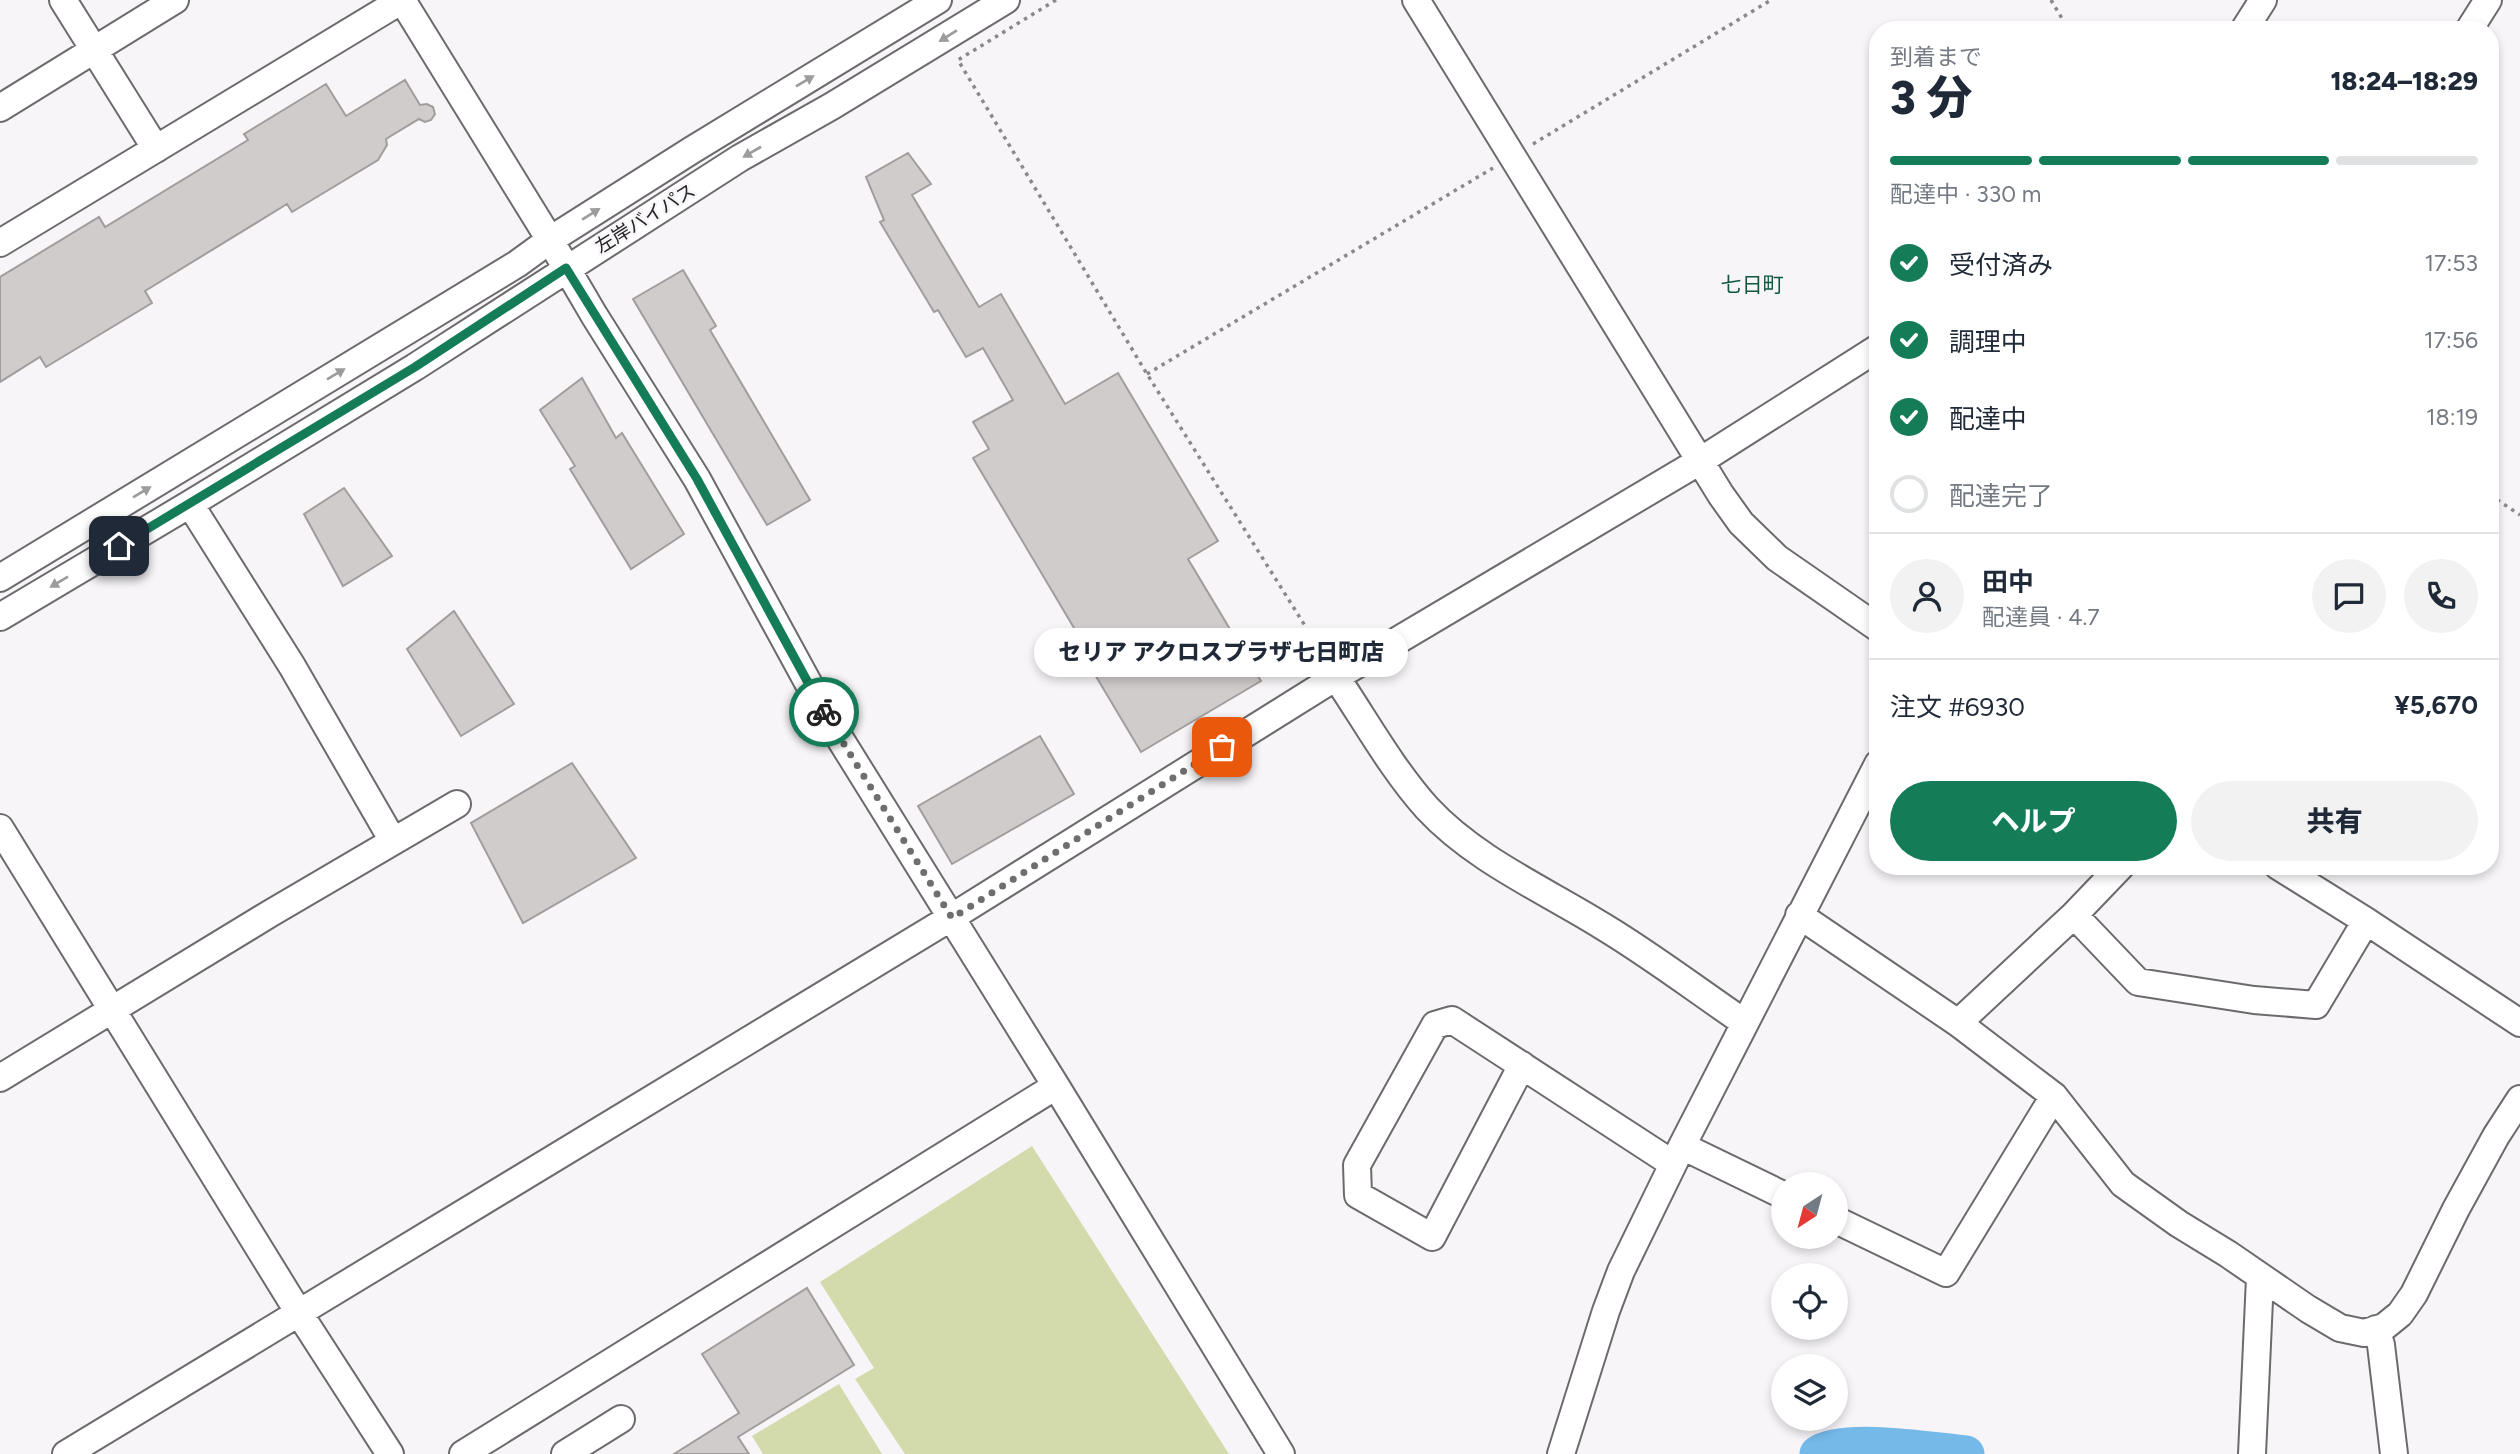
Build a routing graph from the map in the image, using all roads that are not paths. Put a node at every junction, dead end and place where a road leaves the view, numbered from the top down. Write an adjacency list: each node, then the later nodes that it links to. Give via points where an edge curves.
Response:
1 (63, 0): 11 (street)
2 (175, 0): 11 (street)
3 (402, 0): 13 (street); 14 (street)
4 (938, 0): 14 (street, 左岸バイパス, one-way to 4)
5 (1006, 0): 16 (street, 左岸バイパス, one-way to 16)
6 (1416, 0): 18 (street)
7 (2263, 0): 9 (street)
8 (2488, 0): 10 (street)
9 (2250, 21)
10 (2475, 21)
11 (94, 50): 12 (street); 13 (street)
12 (0, 108)
13 (156, 149): 15 (street)
14 (550, 240): 16 (street); 20 (street, 左岸バイパス, one-way to 14)
15 (0, 243)
16 (566, 268): 19 (street, 左岸バイパス); 32 (street, via 697,479 829,721)
17 (1869, 354): 18 (street)
18 (1700, 461): 22 (street, via 1759,543); 23 (street)
19 (190, 504): 21 (street, 左岸バイパス, one-way to 21); 27 (street, via 292,666)
20 (0, 579)
21 (0, 617)
22 (1869, 622)
23 (1336, 677): 32 (street); 35 (street, via 1405,780 1458,836 1606,928)
24 (1869, 781): 30 (street)
25 (457, 804): 27 (street)
26 (0, 828): 34 (street)
27 (393, 841): 34 (street)
28 (2112, 875): 31 (street)
29 (2293, 875): 33 (street)
30 (1799, 915): 35 (street); 36 (street)
31 (2074, 915): 33 (street, via 2138,982 2316,1006); 36 (street)
32 (952, 918): 40 (street); 47 (street)
33 (2367, 921): 37 (street)
34 (112, 1009): 39 (street); 47 (street)
35 (1745, 1023): 43 (street)
36 (1958, 1023): 41 (street)
37 (2520, 1023)
38 (1522, 1065): 38 (street, via 1452,1020 1435,1025 1357,1165 1358,1195 1432,1237); 43 (street)
39 (0, 1078)
40 (1056, 1086): 52 (street); 54 (street)
41 (2054, 1096): 45 (street, via 1946,1273); 46 (street, via 2123,1184)
42 (2520, 1098): 48 (street, via 2414,1294 2400,1314)
43 (1677, 1155): 44 (street); 55 (street, via 1621,1271)
44 (1771, 1190)
45 (1848, 1226)
46 (2260, 1278): 48 (street, via 2340,1328 2364,1333); 56 (street)
47 (299, 1313): 50 (street); 51 (street)
48 (2376, 1329): 57 (street)
49 (621, 1419): 53 (street)
50 (66, 1454)
51 (390, 1454)
52 (463, 1454)
53 (565, 1454)
54 (1281, 1454)
55 (1561, 1454)
56 (2252, 1454)
57 (2394, 1454)

